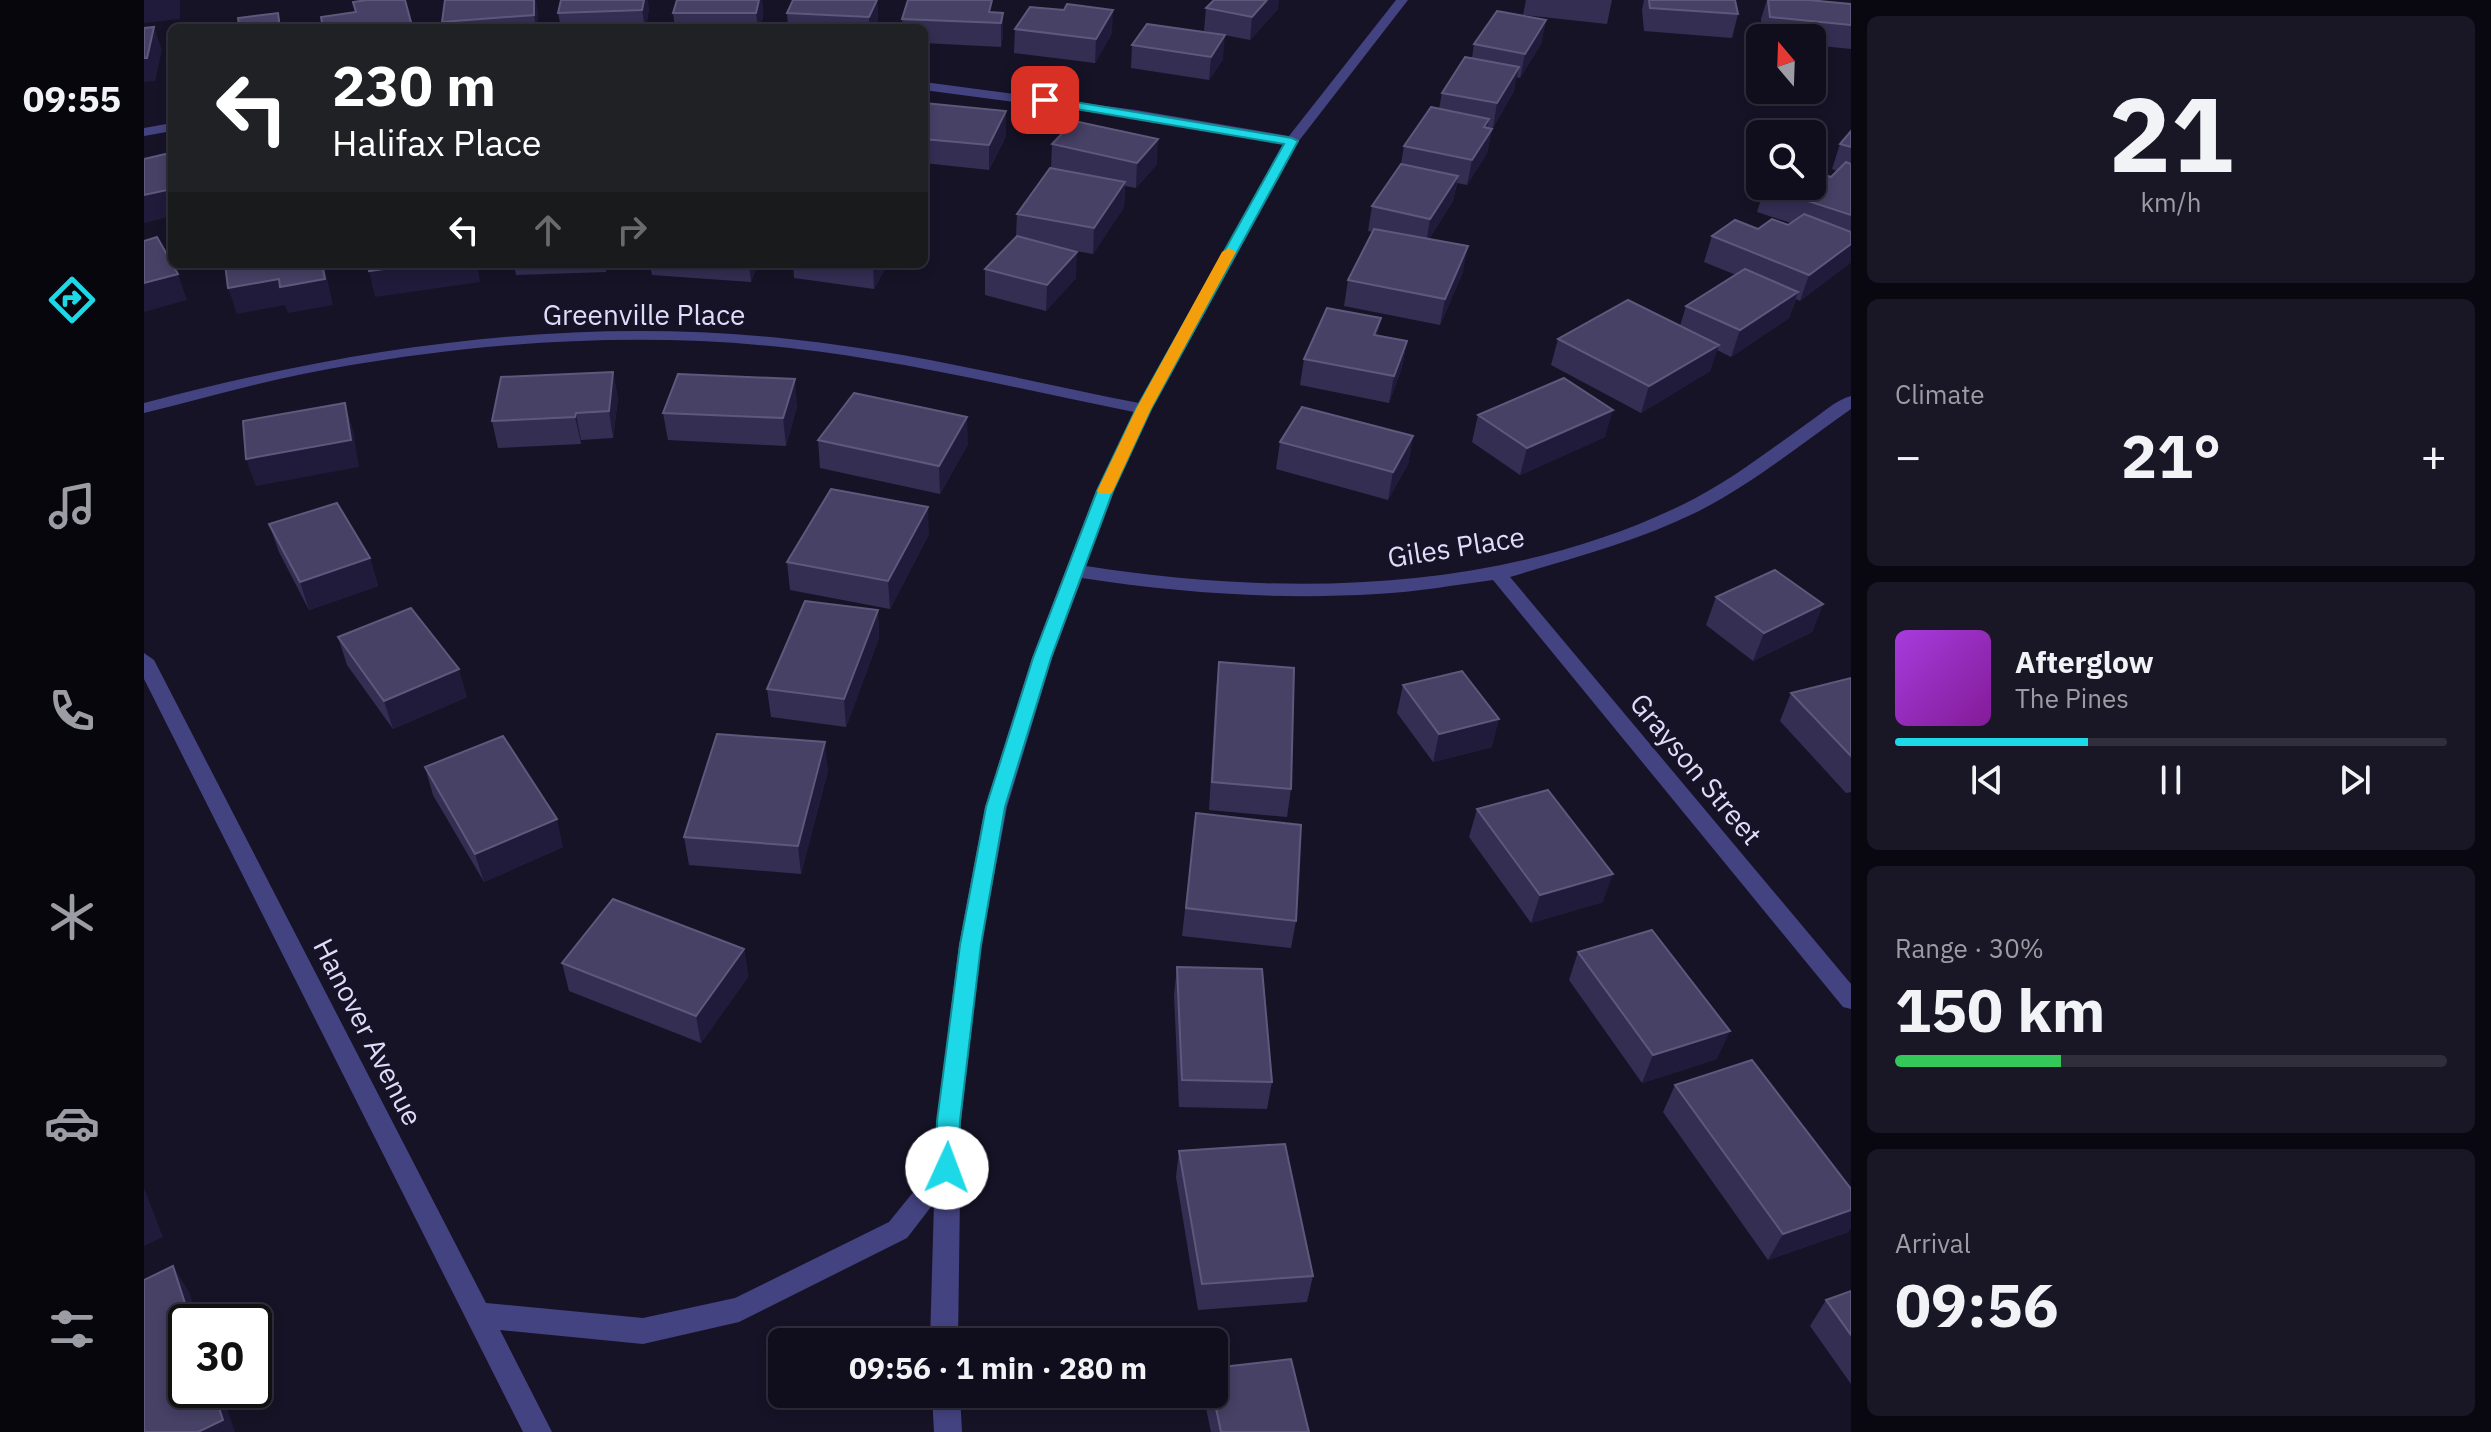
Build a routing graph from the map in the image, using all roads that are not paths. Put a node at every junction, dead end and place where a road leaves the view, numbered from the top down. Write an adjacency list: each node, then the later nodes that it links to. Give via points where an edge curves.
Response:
1 (1402, 0): 5 (street)
2 (928, 87): 5 (street)
3 (168, 128): 4 (street)
4 (144, 132)
5 (1292, 141): 8 (street)
6 (1851, 401): 10 (street, Giles Place, via 1690,508 1613,540)
7 (144, 408): 8 (street, Greenville Place, via 355,360 524,341 703,337 869,354)
8 (1144, 409): 9 (street, via 1105,491)
9 (1077, 571): 10 (street, Giles Place, via 1167,585 1276,591 1378,588); 14 (street, via 1042,658 996,807 970,945)
10 (1498, 574): 13 (street, Grayson Street)
11 (144, 660): 12 (street, Hanover Avenue)
12 (153, 698): 15 (street, Hanover Avenue)
13 (1851, 1000)
14 (947, 1168): 15 (street, via 898,1230 739,1310 643,1331); 16 (street)
15 (478, 1315): 18 (street, Hanover Avenue)
16 (944, 1328)
17 (947, 1408): 19 (street)
18 (538, 1432)
19 (948, 1432)

